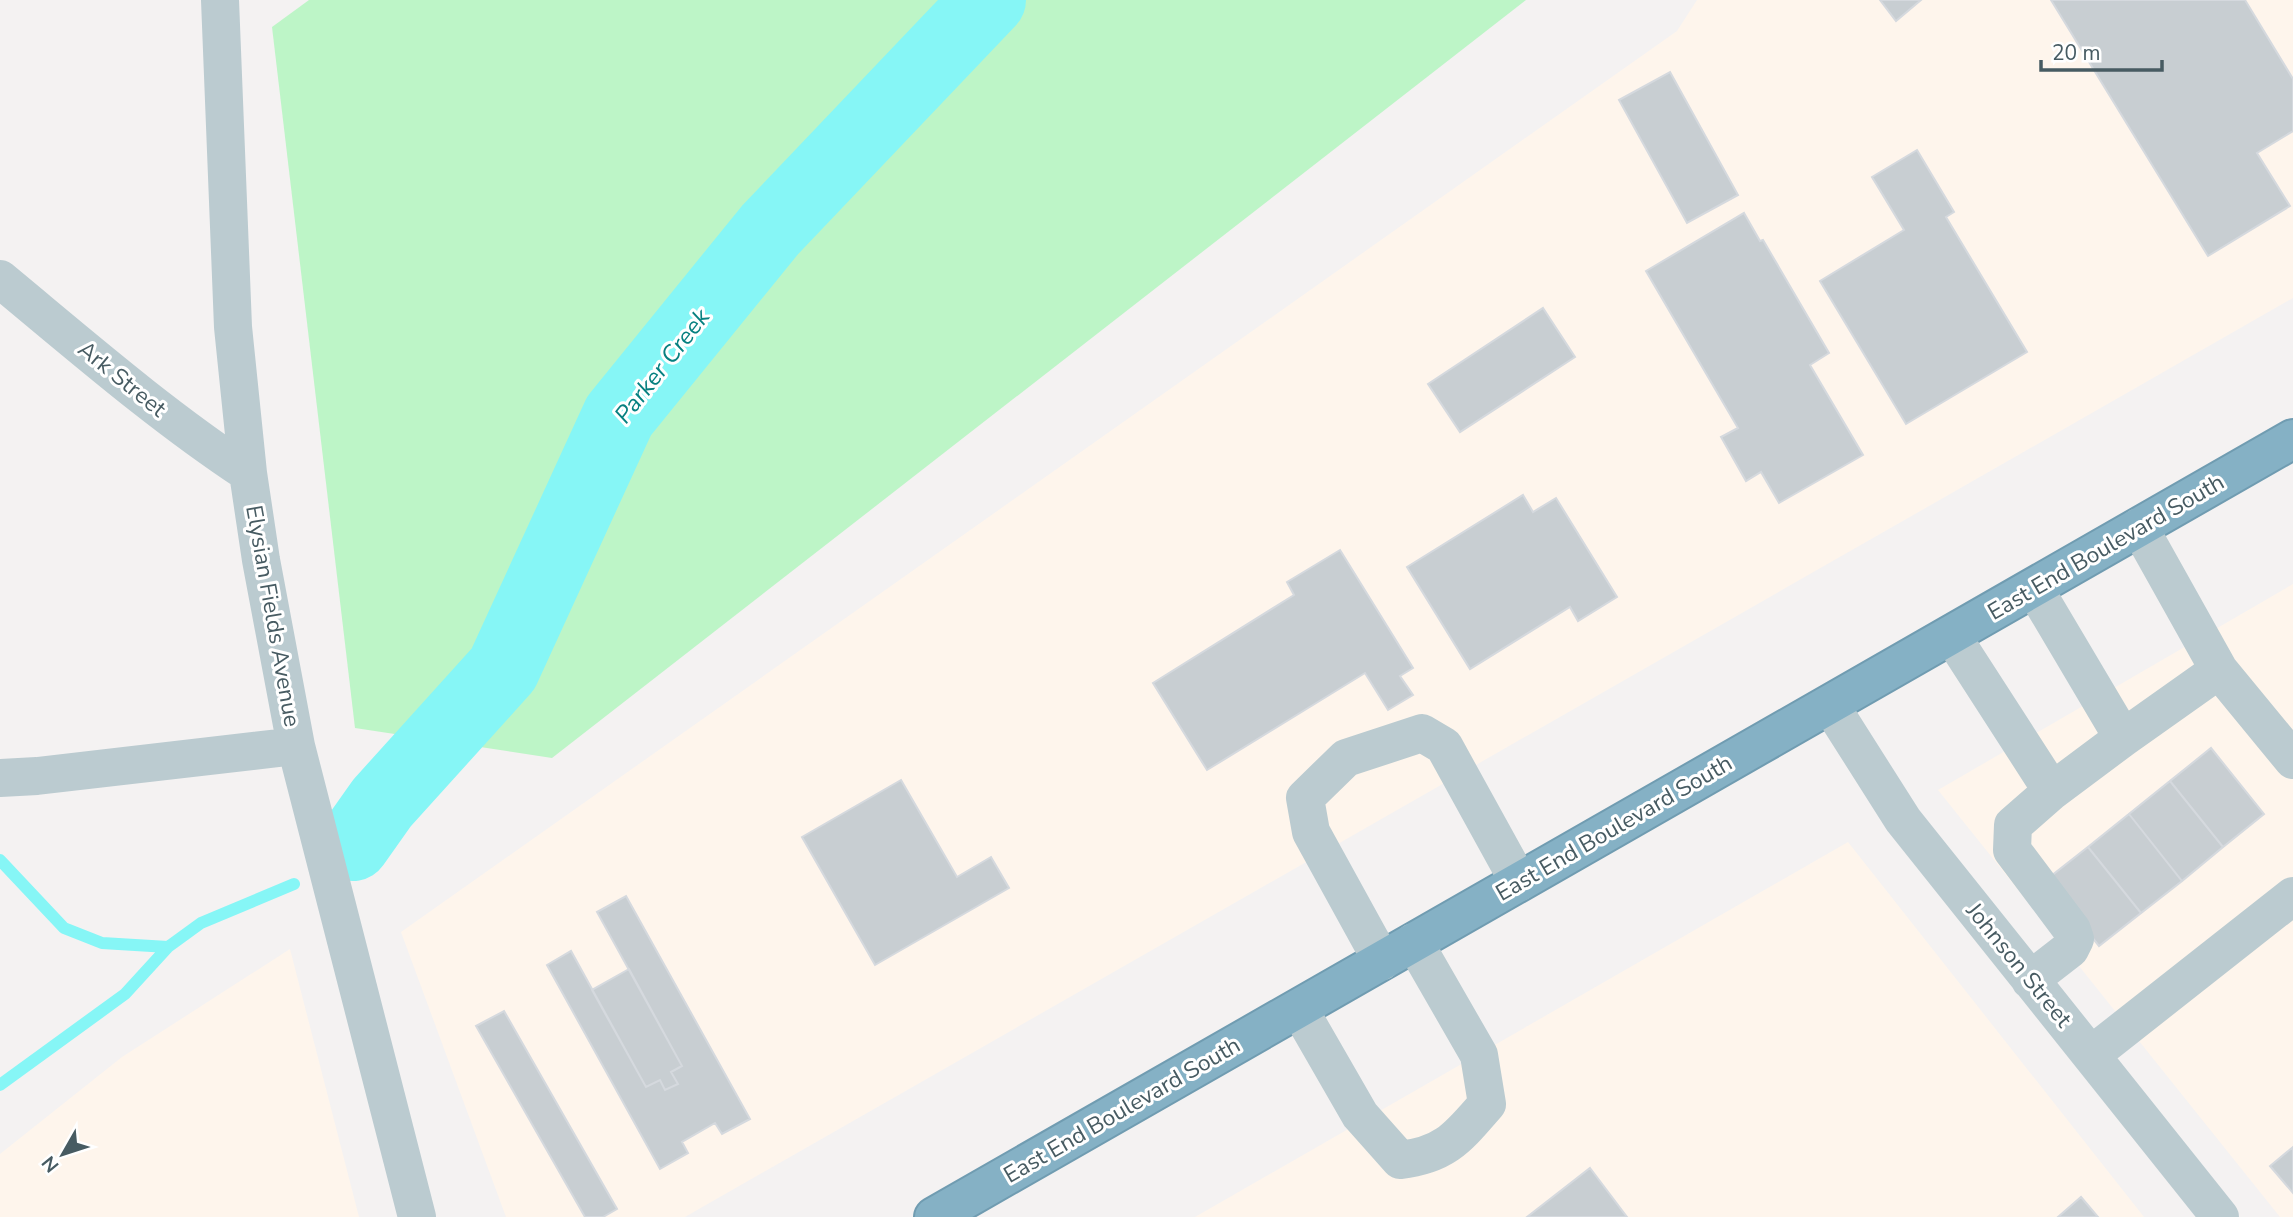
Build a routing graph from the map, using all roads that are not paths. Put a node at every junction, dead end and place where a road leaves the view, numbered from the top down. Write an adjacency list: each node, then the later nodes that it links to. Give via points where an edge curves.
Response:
1 (220, 0): 4 (street, Elysian Fields Avenue, via 233,327)
2 (0, 279): 4 (street, Ark Street, via 198,440)
3 (2293, 439): 5 (highway, East End Boulevard South)
4 (248, 473): 11 (street, Elysian Fields Avenue)
5 (2139, 527): 6 (highway, East End Boulevard South); 8 (street)
6 (2034, 588): 7 (highway, East End Boulevard South); 10 (street)
7 (1952, 636): 9 (highway, East End Boulevard South); 14 (street)
8 (2219, 670): 10 (street); 12 (street)
9 (1830, 705): 15 (highway, East End Boulevard South); 18 (street, Johnson Street, via 1903,820)
10 (2123, 738): 14 (street)
11 (296, 746): 13 (street); 21 (street, Elysian Fields Avenue)
12 (2293, 760)
13 (0, 778)
14 (2052, 791): 18 (street, via 2013,825 2012,850 2072,930 2074,939 2070,949)
15 (1519, 882): 17 (highway, East End Boulevard South); 17 (street, via 1444,746 1422,733 1346,758 1305,798 1311,832)
16 (2292, 899): 20 (street)
17 (1398, 952): 19 (highway, East End Boulevard South); 19 (street, via 1479,1055 1487,1104 1455,1141 1422,1158 1401,1160 1360,1115)
18 (2031, 979): 20 (street, Johnson Street)
19 (1299, 1009): 22 (highway, East End Boulevard South)
20 (2091, 1055): 23 (street, Johnson Street)
21 (417, 1217)
22 (934, 1217)
23 (2220, 1217)

